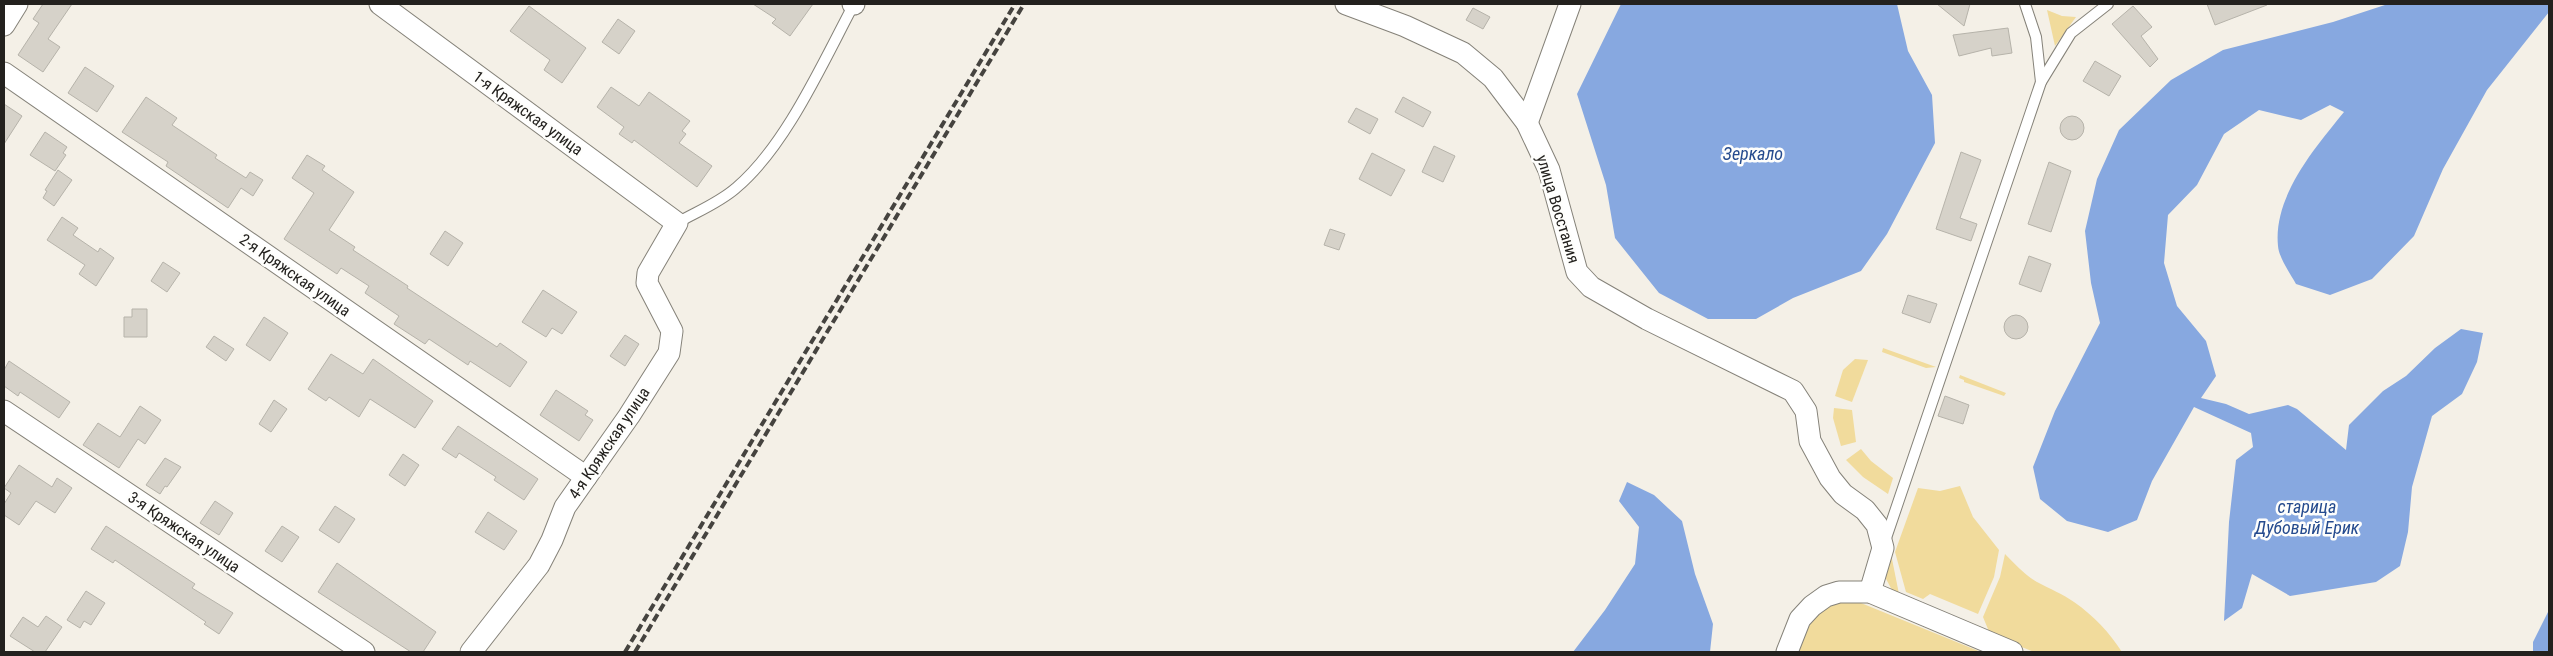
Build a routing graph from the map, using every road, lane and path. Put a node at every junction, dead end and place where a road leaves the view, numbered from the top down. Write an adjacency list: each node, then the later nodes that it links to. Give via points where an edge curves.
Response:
1 (17, 4): 8 (street)
2 (380, 4): 12 (street, 1-я Кряжская улица)
3 (854, 4): 12 (lane, via 781,137 756,170 734,190)
4 (1346, 4): 11 (street, улица Восстания, via 1463,53 1493,78)
5 (1570, 4): 11 (street)
6 (2025, 4): 10 (lane, via 2036,37)
7 (2108, 4): 10 (lane, via 2071,33)
8 (4, 25)
9 (4, 73): 14 (street, 2-я Кряжская улица)
10 (2041, 82): 15 (lane)
11 (1527, 124): 15 (street, улица Восстания, via 1549,170 1577,272 1591,287 1647,319 1793,391 1806,411 1810,441 1820,459 1843,494 1864,510 1877,526)
12 (677, 223): 14 (street, 4-я Кряжская улица, via 648,273 647,283 672,330 668,353)
13 (4, 411): 17 (street, 3-я Кряжская улица)
14 (586, 477): 18 (street, 4-я Кряжская улица, via 565,507 539,565)
15 (1883, 548): 16 (street)
16 (1870, 592): 19 (street, via 1839,592 1812,606 1800,619); 20 (street)
17 (364, 652)
18 (471, 652)
19 (1787, 652)
20 (2012, 652)

